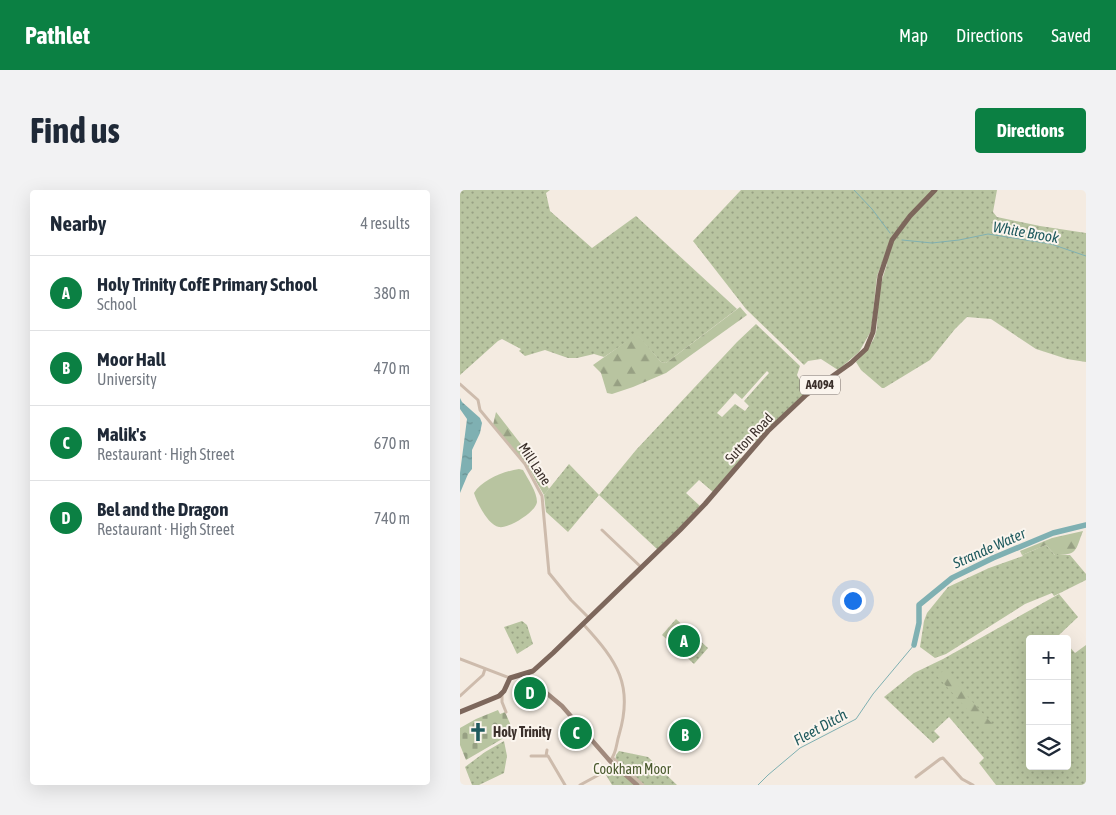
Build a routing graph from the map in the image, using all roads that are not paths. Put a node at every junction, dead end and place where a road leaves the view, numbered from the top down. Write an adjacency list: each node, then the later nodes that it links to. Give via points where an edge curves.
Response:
1 (934, 190): 4 (main road, Sutton Road / A4094, via 892,240 880,276 873,332 866,349 806,395 768,431 705,504)
2 (460, 384): 5 (street, Mill Lane, via 478,400 480,410 525,464 542,496 549,573)
3 (602, 531): 4 (street)
4 (642, 568): 5 (main road, Sutton Road / A4094)
5 (590, 619): 6 (main road, Sutton Road / A4094)
6 (584, 625): 9 (main road, Sutton Road / A4094); 18 (street, via 614,663 622,681 624,717)
7 (460, 659): 8 (street)
8 (485, 669): 10 (street); 12 (street, via 483,675)
9 (527, 674): 10 (main road, A4094); 18 (main road)
10 (510, 678): 11 (main road)
11 (502, 694): 13 (main road); 14 (street)
12 (460, 696)
13 (460, 712)
14 (506, 712)
15 (547, 750): 17 (street)
16 (531, 756): 17 (street)
17 (546, 756): 21 (street)
18 (612, 760): 19 (main road); 24 (street)
19 (616, 766): 22 (street); 23 (main road)
20 (916, 777): 25 (street, via 943,758 962,779)
21 (565, 785)
22 (580, 785)
23 (637, 785)
24 (643, 785)
25 (973, 785)

